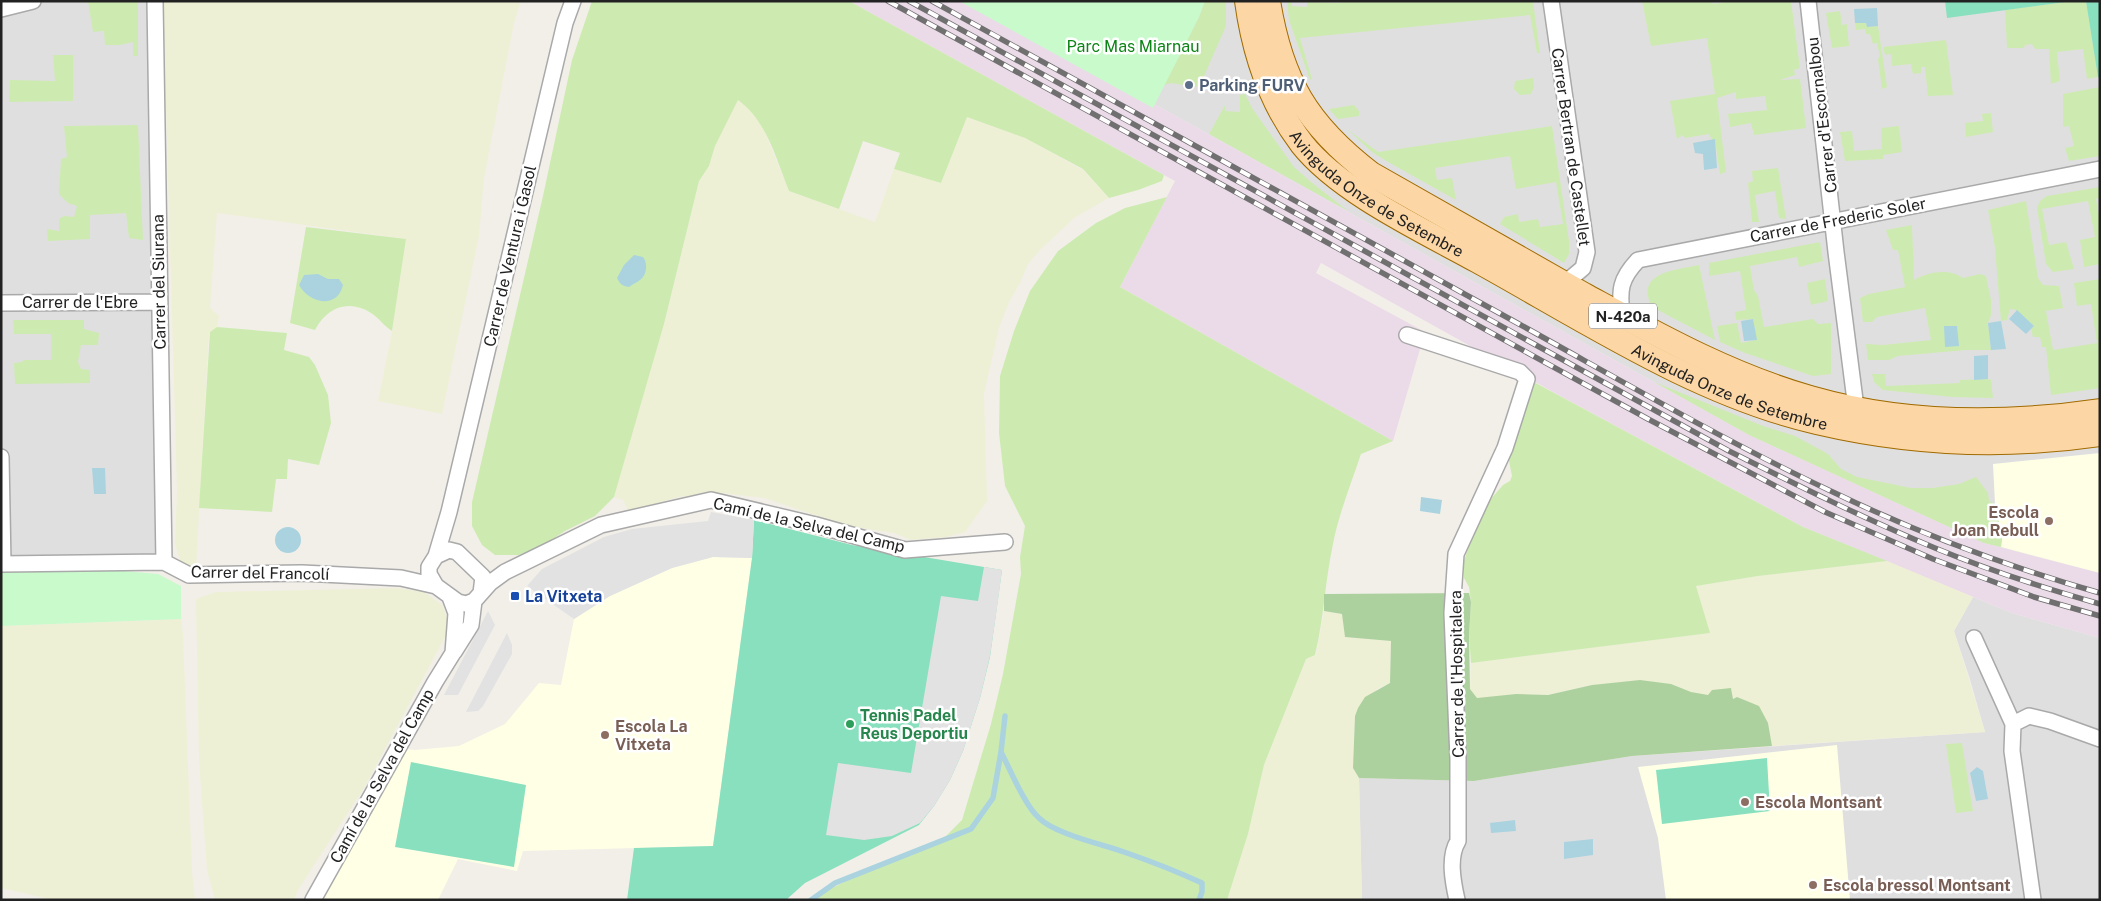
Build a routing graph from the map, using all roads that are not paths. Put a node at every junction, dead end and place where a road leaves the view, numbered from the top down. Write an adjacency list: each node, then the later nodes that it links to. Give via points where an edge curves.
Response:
1 (33, 1): 8 (street)
2 (155, 1): 12 (street, Carrer del Siurana)
3 (573, 1): 20 (street, Carrer de Ventura i Gasol, via 565,23)
4 (1247, 1): 18 (main road, Avinguda Onze de Setembre / N-420a, via 1251,32 1278,108 1303,145 1330,172 1358,193 1697,380 1761,406 1814,422 1898,437 2014,443)
5 (1268, 1): 11 (main road, Avinguda Onze de Setembre / N-420a, via 1280,57 1295,93 1318,126 1343,152 1371,174)
6 (1551, 1): 11 (street, Carrer Bertran de Castellet, via 1587,252 1583,268)
7 (1808, 1): 10 (street, Carrer d'Escornalbou)
8 (1, 9)
9 (2100, 169): 10 (street, Carrer de Frederic Soler)
10 (1834, 220): 14 (street, Carrer de Frederic Soler, via 1638,260 1630,268 1620,291); 16 (street, Carrer d'Escornalbou)
11 (1564, 284): 14 (main road, Avinguda Onze de Setembre / N-420a)
12 (160, 302): 13 (street, Carrer de l'Ebre); 24 (street, Carrer del Siurana)
13 (1, 303)
14 (1622, 316): 16 (main road, Avinguda Onze de Setembre / N-420a, via 1734,372 1811,398)
15 (1408, 335): 35 (street, Carrer de l'Hospitalera, via 1520,372 1527,378 1502,456 1456,554 1452,613 1458,758 1458,841 1453,849)
16 (1856, 408): 17 (main road, Avinguda Onze de Setembre / N-420a, via 1957,420 2035,419)
17 (2100, 411)
18 (2100, 434)
19 (1, 457): 25 (street)
20 (449, 512): 22 (street, Carrer de Ventura i Gasol); 23 (street, Carrer de Ventura i Gasol)
21 (1005, 542): 27 (street, Camí de la Selva del Camp, via 905,550 711,500 601,526)
22 (456, 552): 23 (street, Carrer del Francolí, via 444,551); 27 (street)
23 (432, 561): 26 (street, Carrer del Francolí, via 417,574); 28 (street, via 429,574)
24 (164, 562): 25 (street, Carrer del Francolí); 26 (street, Carrer del Francolí, via 189,575 302,572)
25 (2, 564)
26 (401, 578): 28 (street, Carrer del Francolí)
27 (488, 583): 29 (street, via 466,604); 31 (street, Camí de la Selva del Camp, via 471,625)
28 (436, 586): 29 (street)
29 (450, 597): 31 (street, Camí de la Selva del Camp, via 456,613)
30 (1974, 638): 32 (street)
31 (453, 654): 34 (street, Camí de la Selva del Camp)
32 (2013, 724): 33 (street, via 2029,716); 36 (street, via 2012,751)
33 (2100, 739)
34 (313, 900)
35 (1457, 900)
36 (2033, 900)

